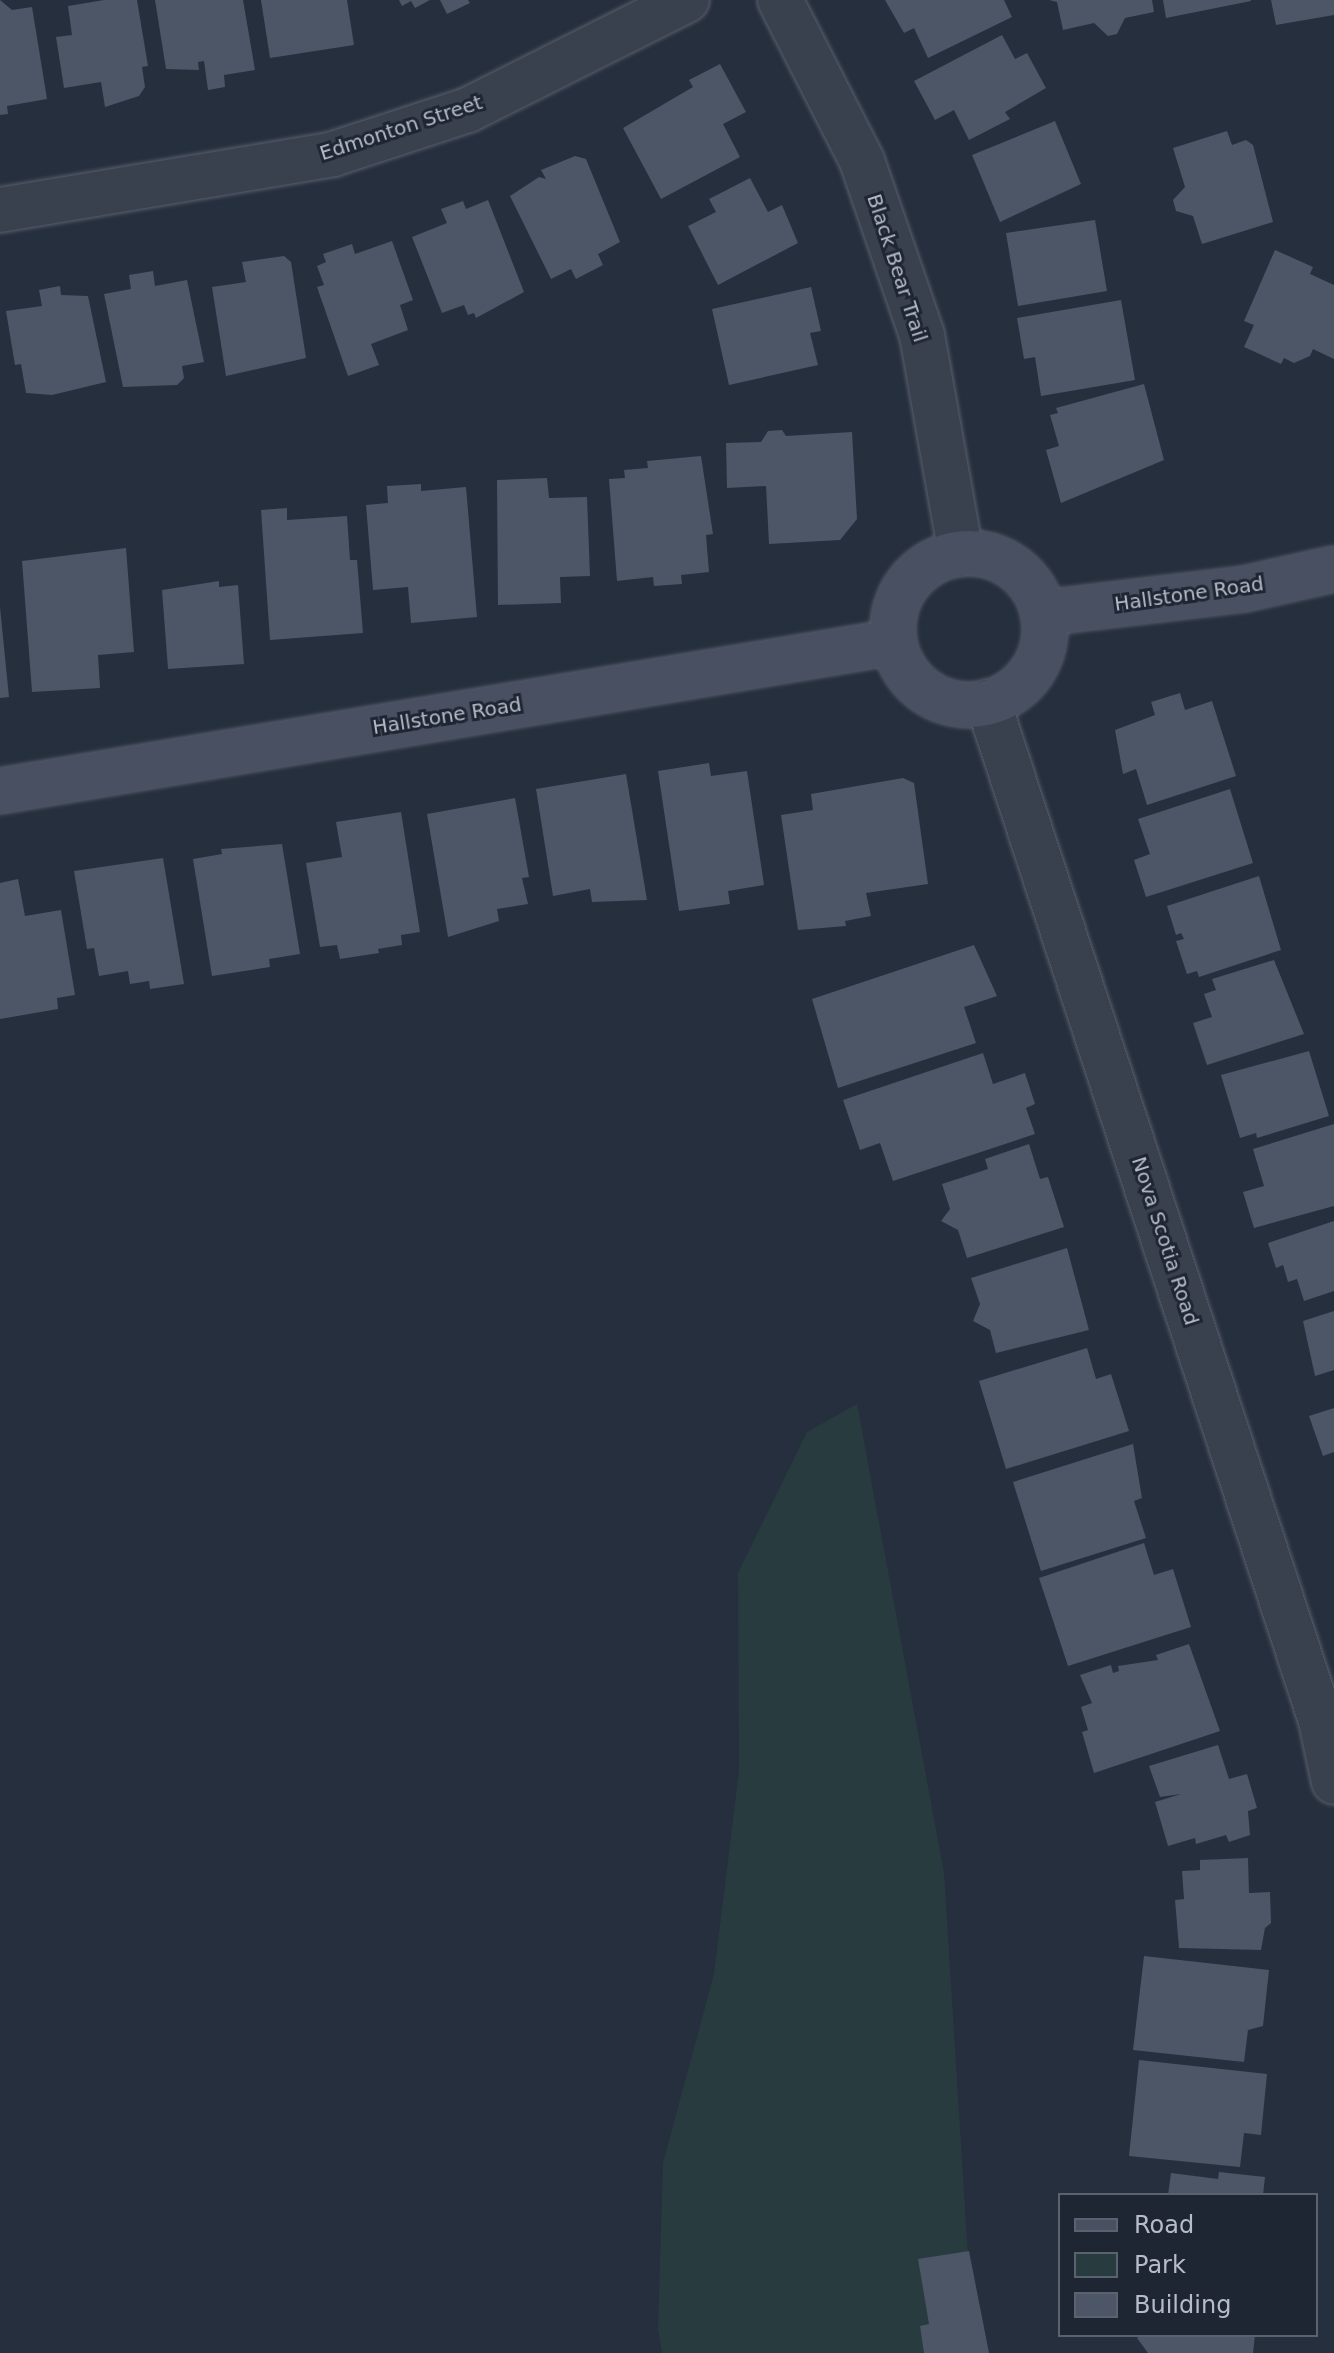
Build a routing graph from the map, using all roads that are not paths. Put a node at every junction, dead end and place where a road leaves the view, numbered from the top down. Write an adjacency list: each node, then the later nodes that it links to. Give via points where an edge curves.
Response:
1 (687, 0): 3 (street, Edmonton Street, via 468,110 333,154)
2 (780, 0): 4 (street, Black Bear Trail, via 862,161 922,335)
3 (0, 210)
4 (961, 554): 6 (street, via 997,559 1013,568 1027,581); 7 (street, via 928,566 903,591 896,607)
5 (1334, 569): 6 (street, Hallstone Road, via 1244,589)
6 (1043, 613): 8 (street, via 1042,650 1035,667 1009,694)
7 (894, 642): 8 (street, via 899,660 922,689 955,704); 9 (street, Hallstone Road)
8 (988, 702): 10 (street, Nova Scotia Road, via 1316,1705)
9 (0, 791)
10 (1334, 1782)

